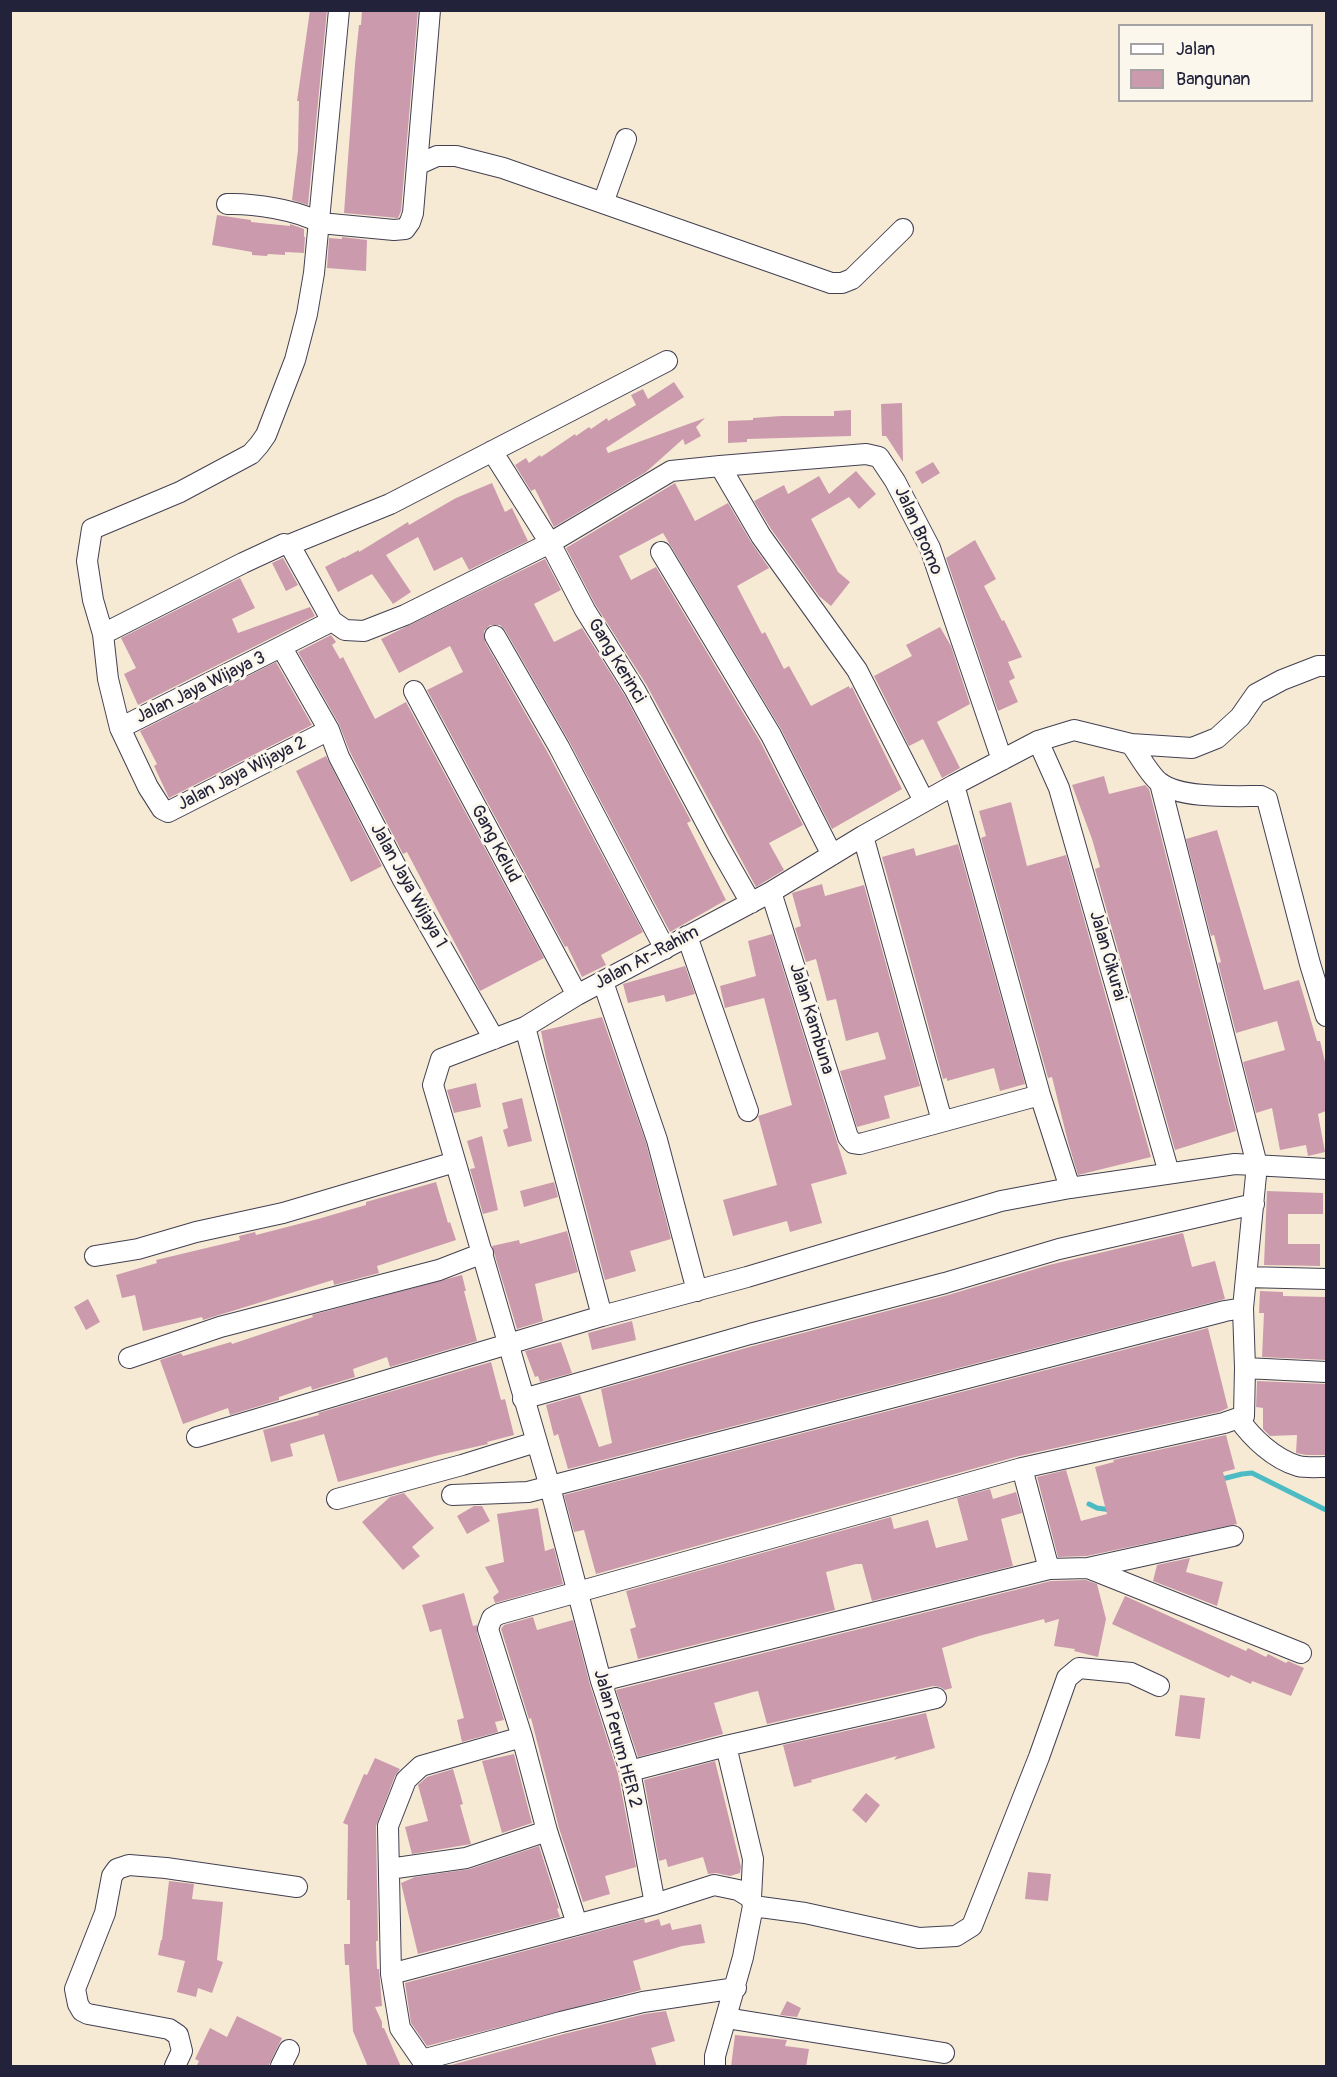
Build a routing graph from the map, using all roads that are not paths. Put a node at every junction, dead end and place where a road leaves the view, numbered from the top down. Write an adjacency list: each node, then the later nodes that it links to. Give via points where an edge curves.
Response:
1 (339, 10): 7 (street)
2 (430, 10): 4 (street)
3 (626, 139): 5 (street)
4 (417, 165): 5 (street, via 437,156 456,156); 7 (street, via 412,213 405,229)
5 (603, 203): 8 (street, via 842,284)
6 (227, 204): 7 (street, via 267,207)
7 (320, 223): 16 (street, via 307,314 295,360 259,445 251,454 180,492 92,529 87,561)
8 (903, 229)
9 (667, 361): 10 (street)
10 (492, 451): 12 (street, Gang Kerinci); 13 (street, via 390,504)
11 (720, 466): 12 (street, via 671,471); 25 (street, Jalan Bromo, via 866,454 879,457 896,481 930,548); 28 (street, via 761,536 857,670)
12 (550, 543): 15 (street, via 405,615 364,631 345,630); 32 (street, Gang Kerinci)
13 (288, 545): 15 (street); 16 (street, via 243,563)
14 (661, 552): 30 (street, via 771,735)
15 (332, 621): 18 (street, Jalan Jaya Wijaya 3)
16 (103, 634): 21 (street, via 108,679)
17 (495, 636): 34 (street, via 559,747)
18 (282, 648): 21 (street, Jalan Jaya Wijaya 3); 22 (street, Jalan Jaya Wijaya 1)
19 (1326, 666): 24 (street, Jalan Ar-Rahim, via 1282,680 1257,694 1217,738 1192,747)
20 (414, 691): 37 (street, Gang Kelud)
21 (120, 728): 22 (street, Jalan Jaya Wijaya 2, via 157,803 168,812)
22 (329, 730): 40 (street, Jalan Jaya Wijaya 1, via 402,878)
23 (1038, 741): 24 (street, Jalan Ar-Rahim, via 1074,730); 25 (street, Jalan Ar-Rahim); 47 (street, Jalan Cikurai, via 1059,788)
24 (1131, 744): 26 (street)
25 (1002, 760): 27 (street, Jalan Ar-Rahim)
26 (1160, 783): 35 (street, via 1200,795 1267,799); 45 (street)
27 (954, 785): 28 (street, Jalan Ar-Rahim); 41 (street)
28 (924, 801): 29 (street, Jalan Ar-Rahim)
29 (863, 836): 30 (street, Jalan Ar-Rahim); 43 (street)
30 (832, 855): 31 (street, Jalan Ar-Rahim)
31 (771, 892): 32 (street, Jalan Ar-Rahim); 43 (street, Jalan Kambuna, via 848,1137 860,1144)
32 (751, 903): 33 (street, Jalan Ar-Rahim)
33 (687, 936): 34 (street, Jalan Ar-Rahim); 42 (street)
34 (665, 949): 36 (street, Jalan Ar-Rahim)
35 (1318, 965): 38 (street)
36 (603, 982): 37 (street, Jalan Ar-Rahim); 54 (street, via 657,1140)
37 (577, 995): 39 (street, Jalan Ar-Rahim)
38 (1326, 1016)
39 (525, 1028): 40 (street, Jalan Ar-Rahim); 56 (street)
40 (494, 1039): 44 (street, Jalan Ar-Rahim, via 441,1059 432,1085)
41 (1040, 1095): 43 (street); 48 (street)
42 (748, 1111)
43 (942, 1121)
44 (455, 1162): 50 (street, Jalan Perum HER 2); 51 (street, via 283,1213)
45 (1257, 1165): 46 (street); 47 (street); 49 (street)
46 (1326, 1169)
47 (1169, 1173): 48 (street)
48 (1070, 1188): 54 (street, via 1001,1201)
49 (1254, 1204): 52 (street); 61 (street, via 1059,1249)
50 (483, 1253): 57 (street, Jalan Perum HER 2); 58 (street, via 439,1270 220,1327)
51 (95, 1256)
52 (1246, 1277): 53 (street); 55 (street)
53 (1326, 1279)
54 (697, 1290): 56 (street)
55 (1243, 1308): 59 (street); 68 (street)
56 (602, 1316): 57 (street)
57 (508, 1345): 61 (street, Jalan Perum HER 2); 63 (street)
58 (129, 1358)
59 (1245, 1368): 60 (street); 62 (street, via 1244,1416)
60 (1326, 1372)
61 (523, 1399): 64 (street, Jalan Perum HER 2)
62 (1238, 1418): 66 (street, via 1260,1443 1285,1460 1301,1467); 67 (street)
63 (197, 1437)
64 (536, 1442): 65 (street); 68 (street, Jalan Perum HER 2)
65 (462, 1465): 69 (street); 71 (street)
66 (1326, 1467)
67 (1022, 1468): 74 (street); 75 (street)
68 (550, 1486): 69 (street, via 528,1492); 75 (street, Jalan Perum HER 2)
69 (476, 1493): 70 (street)
70 (452, 1495)
71 (337, 1499)
72 (1233, 1536): 73 (street)
73 (1088, 1568): 74 (street); 76 (street)
74 (1049, 1569): 77 (street)
75 (577, 1591): 77 (street, Jalan Perum HER 2); 80 (street, via 492,1618 488,1629)
76 (1301, 1653)
77 (601, 1681): 82 (street, Jalan Perum HER 2)
78 (1159, 1686): 86 (street, via 1131,1673 1079,1668 1067,1678 972,1926 956,1936 919,1938)
79 (936, 1698): 81 (street)
80 (522, 1737): 83 (street); 84 (street, via 421,1766 406,1780 388,1826)
81 (726, 1746): 82 (street); 86 (street, via 753,1859)
82 (630, 1771): 87 (street, Jalan Perum HER 2)
83 (547, 1831): 84 (street, via 466,1858); 88 (street)
84 (389, 1869): 89 (street)
85 (297, 1887): 94 (street, via 129,1865 117,1869 112,1876 105,1913 75,1989 78,2004 88,2014 170,2029 178,2035 182,2051)
86 (752, 1902): 87 (street, via 738,1890 714,1885); 90 (street)
87 (655, 1904): 88 (street)
88 (577, 1924): 89 (street)
89 (391, 1974): 93 (street, via 399,2028)
90 (736, 1988): 91 (street); 93 (street, via 643,2002)
91 (726, 2018): 92 (street); 95 (street)
92 (944, 2053)
93 (424, 2063)
94 (175, 2067)
95 (714, 2067)

